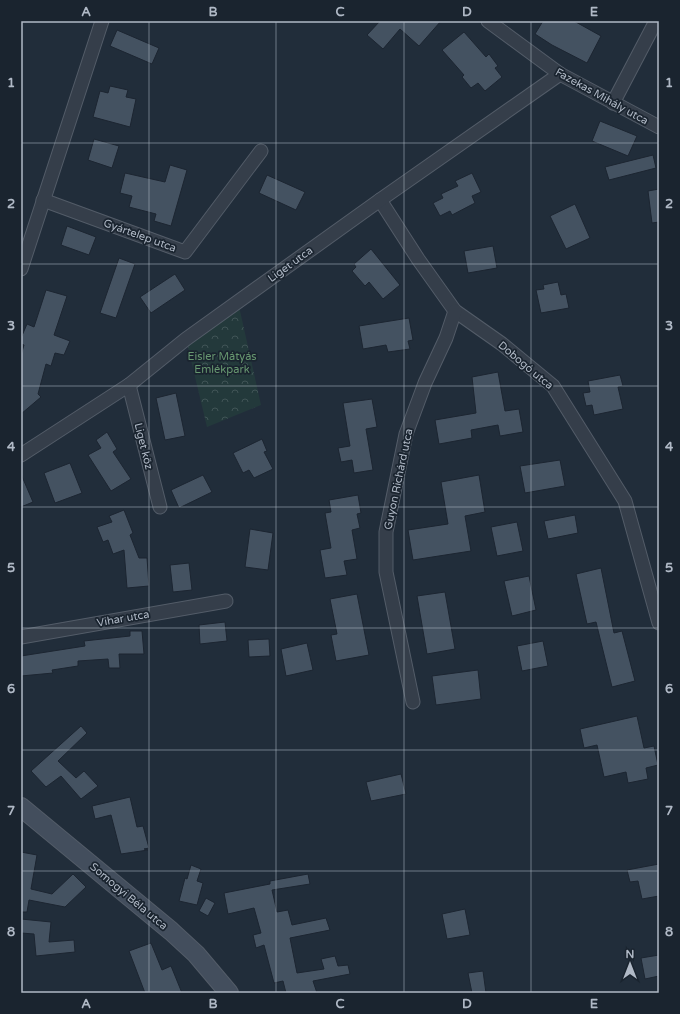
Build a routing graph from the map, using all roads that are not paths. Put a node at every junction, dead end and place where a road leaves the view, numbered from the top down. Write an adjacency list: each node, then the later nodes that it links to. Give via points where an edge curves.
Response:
1 (102, 21): 8 (street)
2 (488, 21): 4 (street, Fazekas Mihály utca)
3 (656, 21): 5 (street)
4 (560, 74): 5 (street, Fazekas Mihály utca); 9 (street, Liget utca)
5 (613, 103): 6 (street, Fazekas Mihály utca)
6 (659, 127)
7 (261, 151): 8 (street, Gyártelep utca, via 185,252)
8 (43, 200): 10 (street)
9 (380, 200): 11 (street, Dobogó utca); 12 (street, Liget utca, via 186,339)
10 (21, 269)
11 (455, 311): 16 (street, Dobogó utca, via 502,344 553,386 562,399 625,501); 18 (street, Guyon Richárd utca, via 446,338 424,383 406,434 386,532 386,572)
12 (129, 385): 13 (street, Liget utca); 14 (street, Liget köz)
13 (21, 455)
14 (160, 507)
15 (226, 601): 17 (street, Vihar utca)
16 (659, 623)
17 (21, 637)
18 (414, 702)
19 (21, 807): 20 (main road, Somogyi Béla utca, via 182,940)
20 (229, 993)

